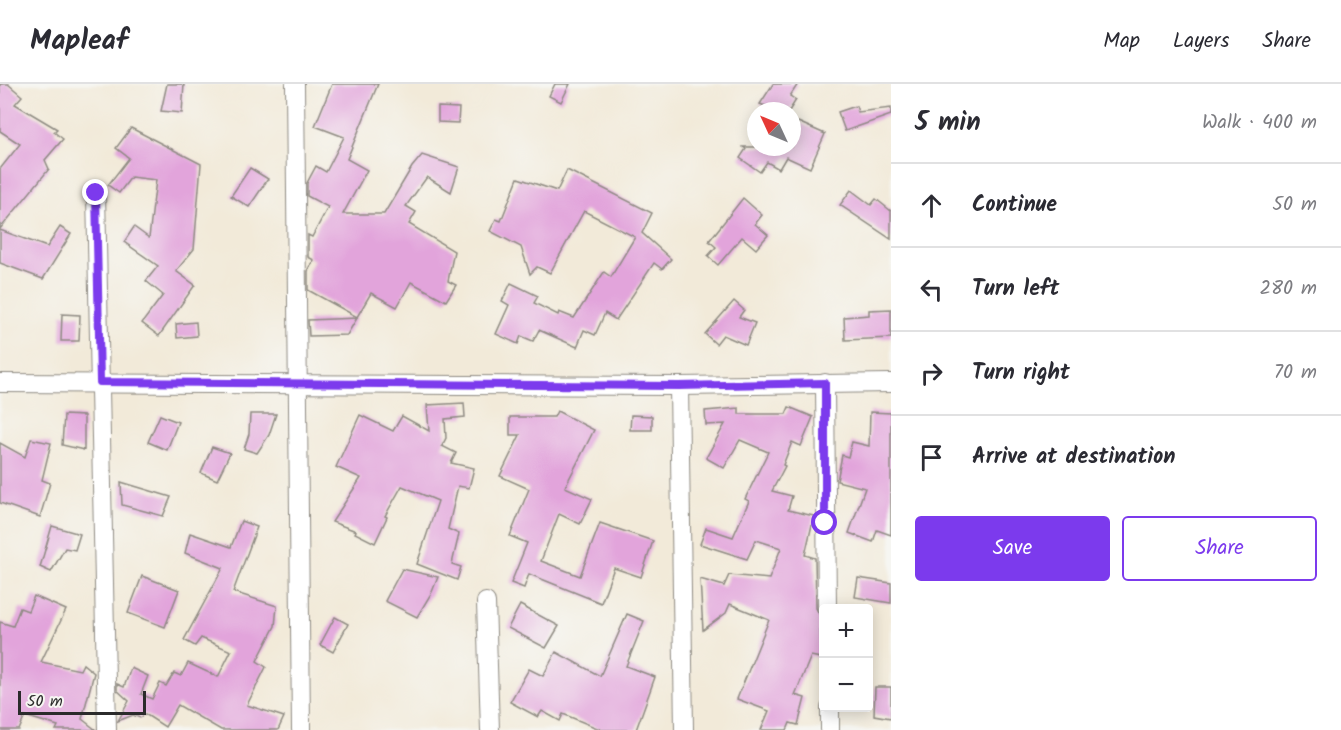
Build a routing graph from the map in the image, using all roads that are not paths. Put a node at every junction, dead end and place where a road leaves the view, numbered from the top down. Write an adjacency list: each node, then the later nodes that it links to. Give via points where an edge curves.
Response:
1 (295, 84): 7 (street)
2 (96, 193): 3 (street)
3 (100, 382): 4 (street); 7 (street); 12 (street)
4 (0, 383)
5 (825, 383): 6 (street); 8 (street); 10 (street)
6 (891, 383)
7 (296, 385): 8 (street); 13 (street)
8 (679, 386): 15 (street)
9 (486, 602): 14 (street)
10 (827, 604)
11 (830, 712): 16 (street)
12 (107, 730)
13 (301, 730)
14 (490, 730)
15 (684, 730)
16 (830, 730)

